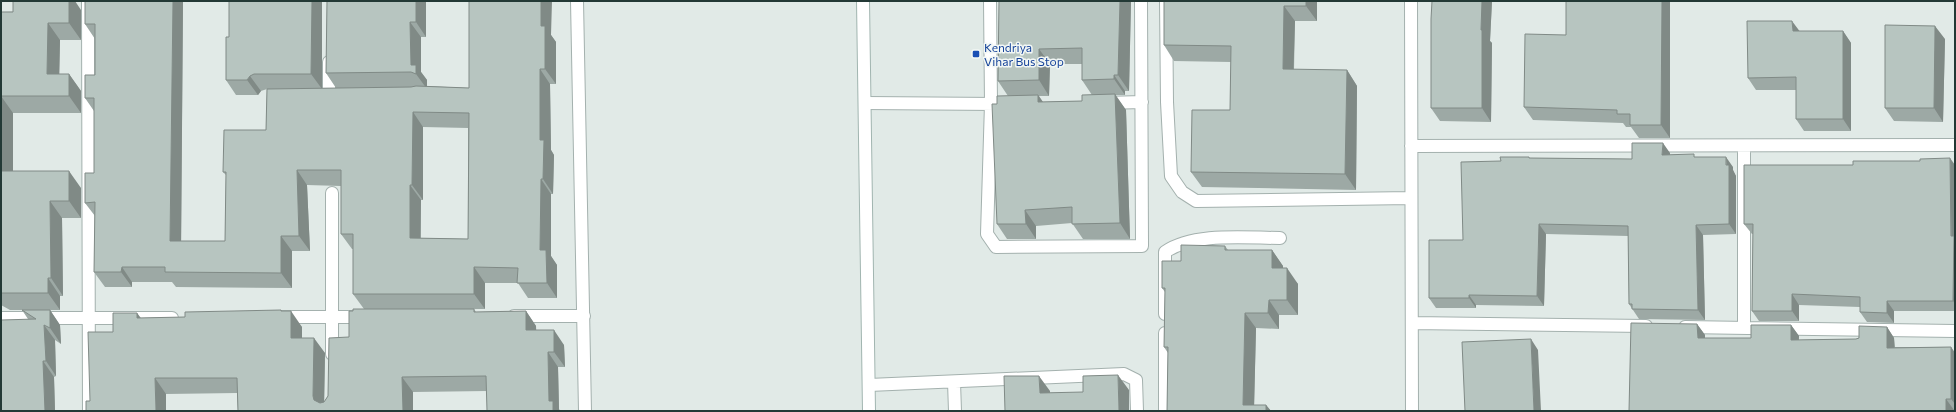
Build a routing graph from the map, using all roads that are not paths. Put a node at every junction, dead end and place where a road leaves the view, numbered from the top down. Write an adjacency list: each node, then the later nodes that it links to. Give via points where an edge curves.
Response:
1 (88, 1): 26 (street)
2 (577, 1): 22 (street)
3 (863, 1): 10 (street)
4 (990, 1): 13 (street)
5 (1141, 1): 11 (street)
6 (1166, 1): 19 (street, via 1166,102 1171,176 1182,192 1196,200)
7 (1411, 1): 15 (street)
8 (330, 49): 9 (street, via 333,96)
9 (315, 96)
10 (865, 102): 13 (street); 36 (street)
11 (1142, 102): 12 (street); 13 (street, via 1142,246 996,247 987,234)
12 (1094, 103)
13 (990, 104): 14 (street)
14 (1006, 104)
15 (1411, 146): 16 (street); 19 (street)
16 (1744, 146): 17 (street); 32 (street)
17 (1955, 146)
18 (332, 193): 23 (street)
19 (1411, 198): 29 (street)
20 (1280, 238): 42 (street, via 1204,239 1173,246 1165,252)
21 (506, 316): 22 (street)
22 (584, 316): 38 (street)
23 (333, 317): 24 (street); 28 (street); 34 (street)
24 (372, 317)
25 (1, 318): 26 (street)
26 (88, 318): 27 (street); 37 (street)
27 (183, 318)
28 (270, 318)
29 (1412, 323): 30 (street); 43 (street)
30 (1657, 326)
31 (1673, 327): 32 (street)
32 (1744, 328): 33 (street)
33 (1955, 331)
34 (332, 364)
35 (954, 382): 36 (street); 40 (street); 41 (street, via 1005,384 1124,374 1136,380)
36 (869, 385): 39 (street)
37 (89, 411)
38 (585, 411)
39 (869, 411)
40 (955, 411)
41 (1137, 411)
42 (1165, 411)
43 (1412, 411)

